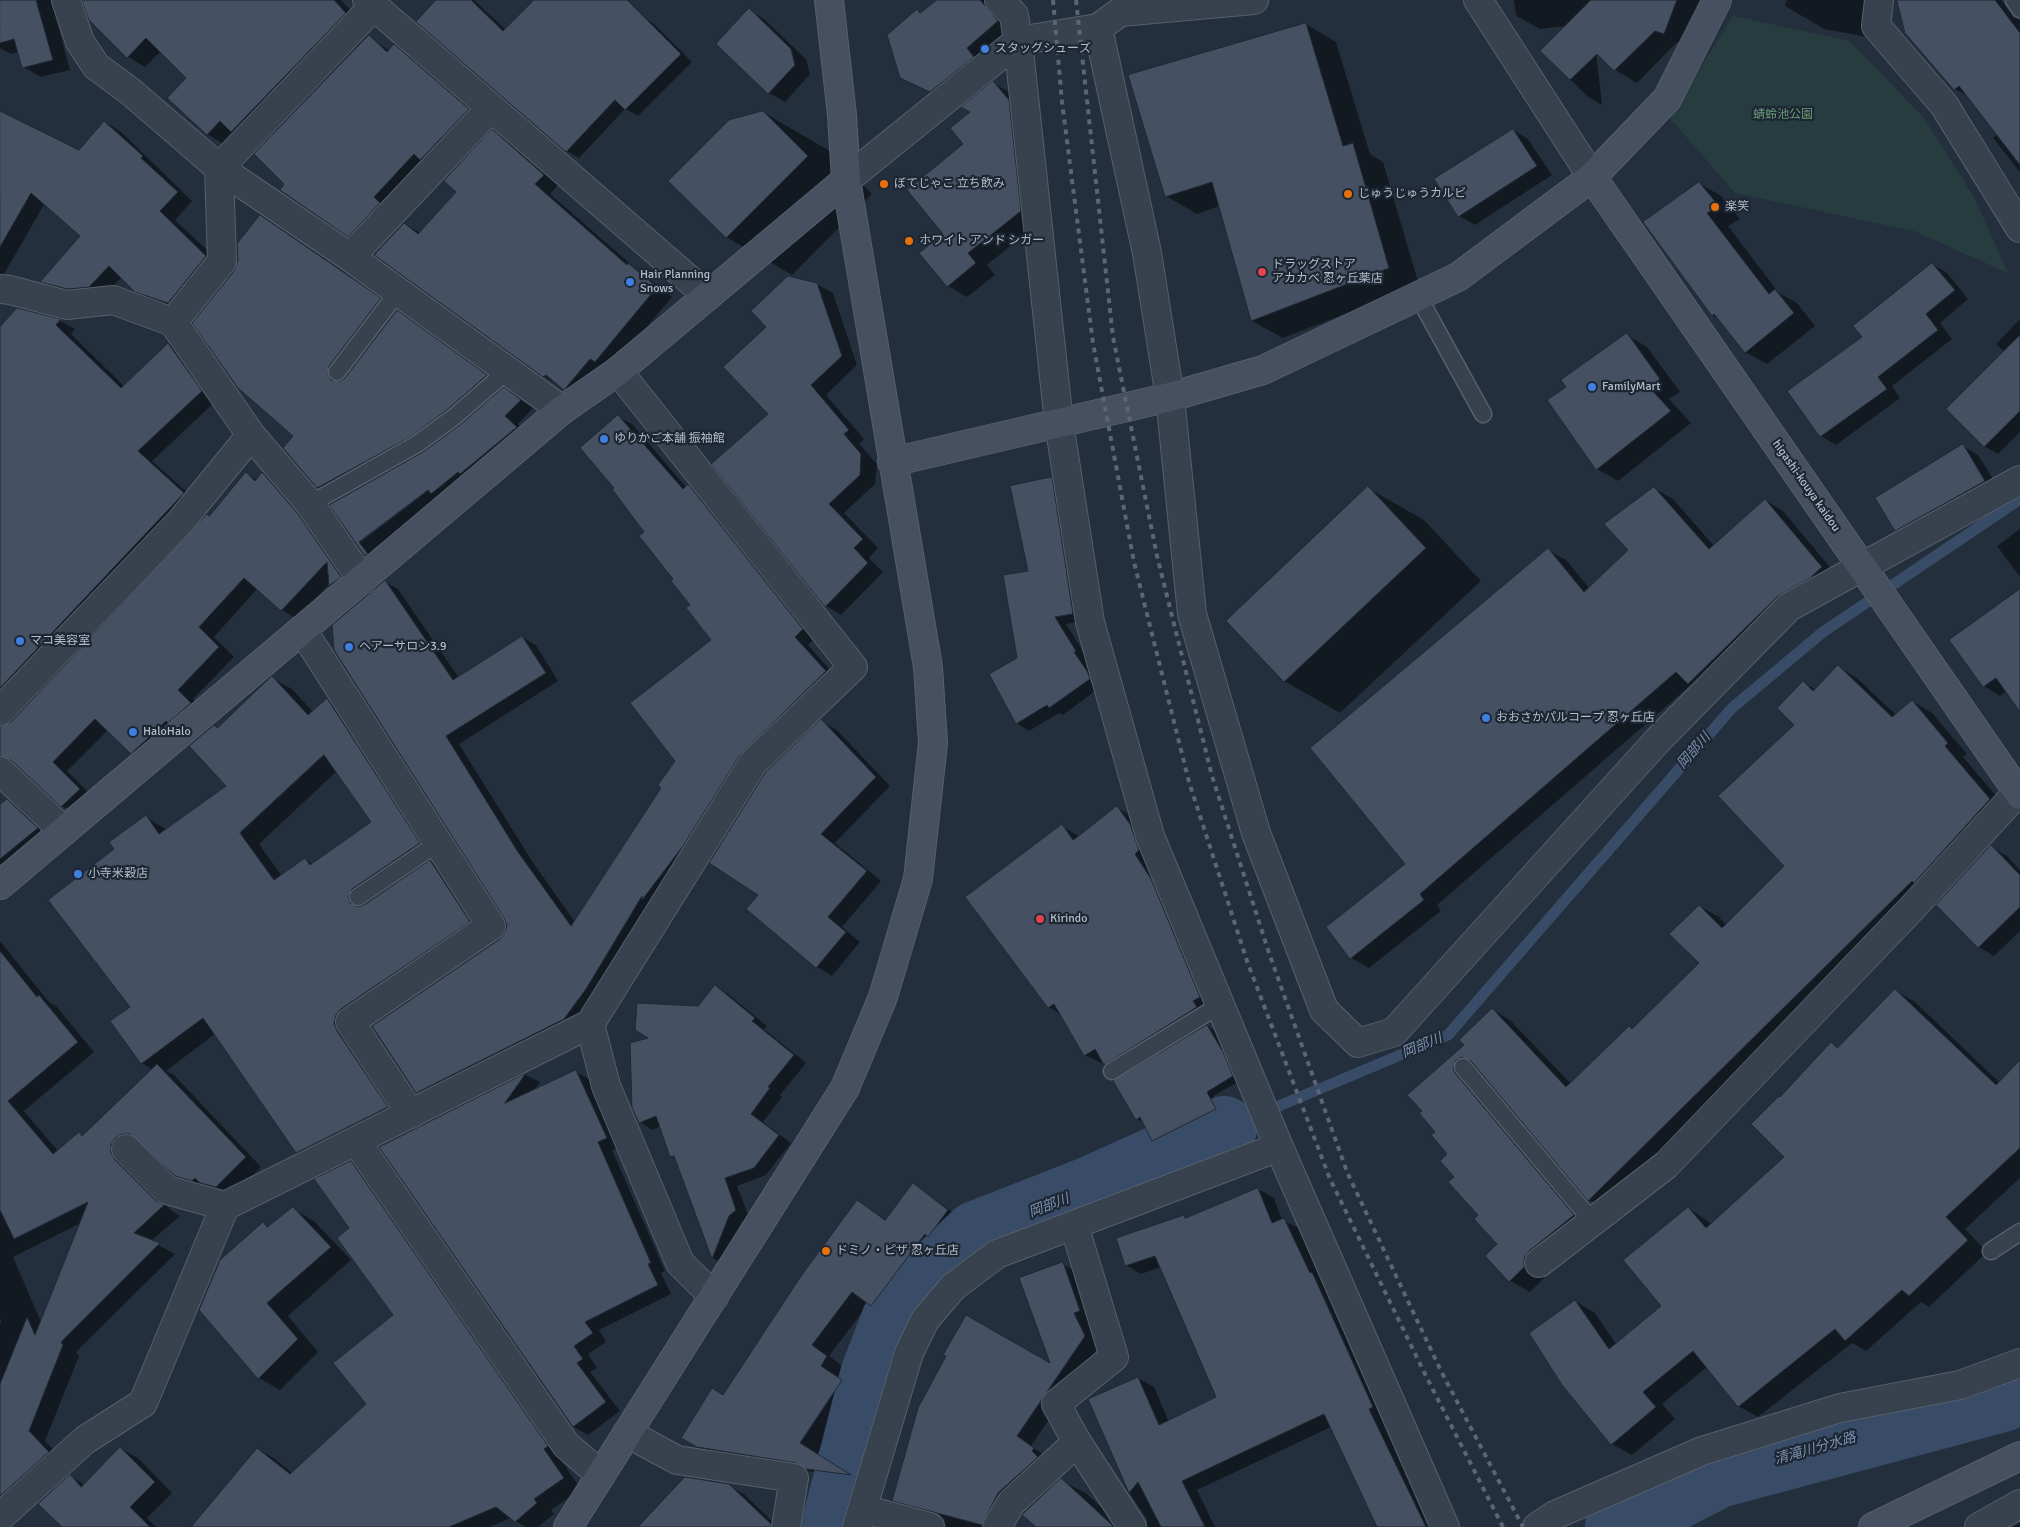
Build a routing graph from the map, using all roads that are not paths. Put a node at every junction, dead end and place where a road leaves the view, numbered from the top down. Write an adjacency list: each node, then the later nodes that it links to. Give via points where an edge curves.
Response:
1 (66, 0): 14 (street, via 80,42 96,66)
2 (829, 0): 16 (street)
3 (1000, 0): 12 (street, via 1014,15)
4 (1254, 0): 11 (street, via 1120,12)
5 (1478, 0): 15 (street)
6 (1717, 0): 15 (street, via 1667,99)
7 (1879, 0): 17 (street, via 1876,26 1944,105)
8 (2014, 0): 10 (lane)
9 (370, 3): 13 (street); 14 (street)
10 (2020, 8)
11 (1098, 28): 12 (street); 27 (street, via 1147,253)
12 (1018, 40): 16 (street); 30 (street)
13 (491, 108): 18 (street); 21 (street)
14 (219, 168): 18 (street); 23 (street, via 222,261)
15 (1592, 177): 22 (street, via 1458,277); 35 (street, higashi-kouya kaidou)
16 (846, 180): 21 (street); 32 (street)
17 (2017, 216)
18 (350, 257): 20 (street)
19 (0, 289): 23 (street, via 67,305 112,300)
20 (398, 292): 24 (street); 26 (lane)
21 (708, 296): 25 (street)
22 (1418, 296): 27 (street, via 1263,370); 29 (lane)
23 (173, 322): 31 (street)
24 (507, 371): 28 (street); 34 (lane, via 454,418 417,444)
25 (618, 371): 28 (street); 46 (street, via 853,667 753,763)
26 (337, 372)
27 (1170, 397): 30 (street); 35 (street, via 1192,614 1203,652 1256,833 1324,1010 1358,1043 1394,1032 1658,740 1789,607)
28 (562, 410): 36 (street)
29 (1483, 414)
30 (1059, 423): 32 (street); 45 (street, via 1090,622 1150,836)
31 (251, 435): 34 (street); 38 (street, via 180,521)
32 (892, 462): 59 (street, via 928,667 931,705 933,743 918,879 883,997 845,1088)
33 (2020, 480): 35 (street)
34 (310, 504): 36 (street)
35 (1866, 574): 40 (street, higashi-kouya kaidou)
36 (362, 580): 37 (street)
37 (303, 630): 41 (street); 42 (street)
38 (0, 711)
39 (0, 770): 41 (street)
40 (2019, 793): 54 (street, via 1666,1165)
41 (64, 831): 43 (street)
42 (438, 842): 44 (lane); 49 (street, via 491,926 350,1022)
43 (0, 885)
44 (358, 897)
45 (1220, 1005): 48 (lane); 50 (street)
46 (590, 1024): 49 (street); 59 (street, via 606,1086 680,1263)
47 (1463, 1067): 54 (lane)
48 (1112, 1071)
49 (411, 1114): 51 (street)
50 (1275, 1140): 55 (street); 74 (street)
51 (356, 1141): 53 (street); 64 (street, via 566,1445)
52 (126, 1149): 53 (street, via 167,1190)
53 (225, 1206): 66 (street, via 143,1403 85,1440)
54 (1592, 1221): 58 (street)
55 (1074, 1224): 62 (street, via 1114,1358 1056,1404); 67 (street, via 997,1254 953,1287 925,1320 909,1353)
56 (2020, 1232): 57 (lane)
57 (1991, 1251)
58 (1539, 1263)
59 (714, 1297): 61 (street)
60 (2020, 1363): 75 (street, via 1960,1385 1840,1408 1702,1451 1555,1515)
61 (628, 1433): 64 (street); 70 (street, via 677,1460 794,1478)
62 (1077, 1442): 72 (street, via 1011,1503); 73 (street)
63 (2020, 1456): 76 (street)
64 (601, 1475): 69 (street)
65 (2020, 1504): 77 (street)
66 (0, 1516): 68 (street)
67 (860, 1518): 71 (street)
68 (11, 1527)
69 (568, 1527)
70 (786, 1527)
71 (930, 1527)
72 (997, 1527)
73 (1132, 1527)
74 (1445, 1527)
75 (1537, 1527)
76 (1873, 1527)
77 (1979, 1527)

